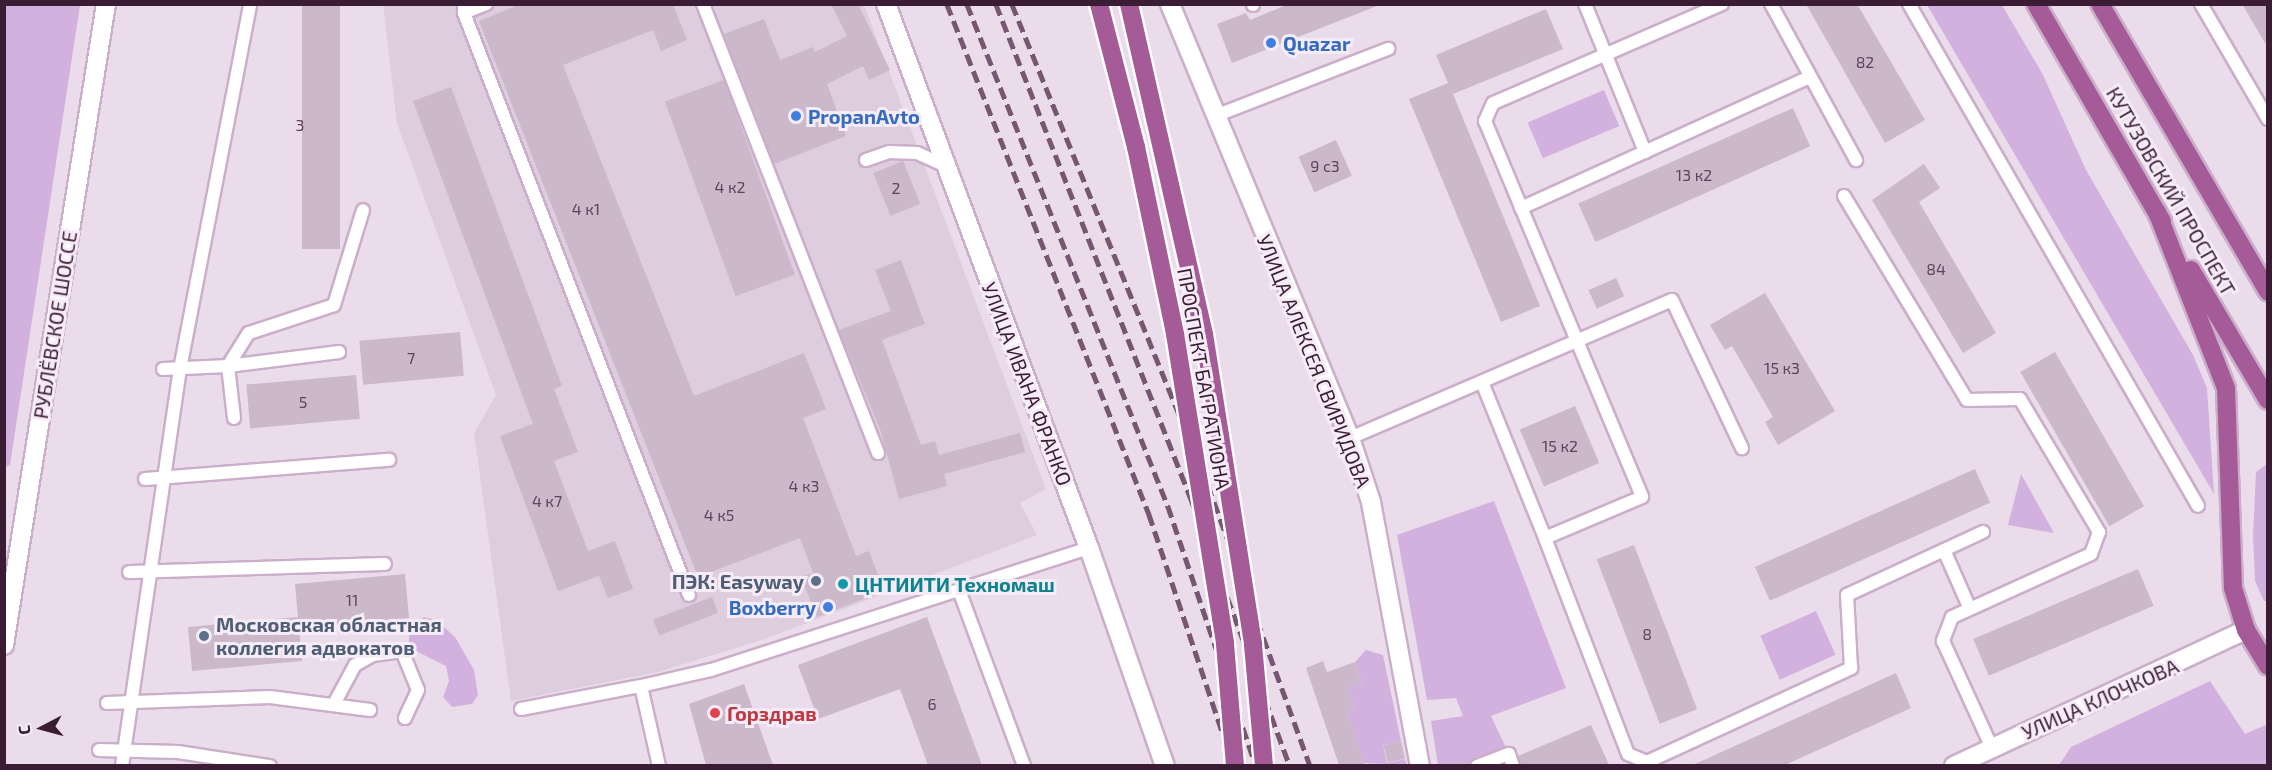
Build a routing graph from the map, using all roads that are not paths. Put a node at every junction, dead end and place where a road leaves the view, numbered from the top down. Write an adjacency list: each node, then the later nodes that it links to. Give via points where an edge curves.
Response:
1 (106, 4): 57 (street, РУБЛЁВСКОЕ ШОССЕ)
2 (486, 4): 16 (lane)
3 (703, 4): 41 (lane)
4 (885, 4): 25 (street, УЛИЦА ИВАНА ФРАНКО)
5 (1100, 4): 74 (main road, ПРОСПЕКТ БАГРАТИОНА, bridge, via 1136,147 1175,334 1226,644)
6 (1129, 4): 75 (main road, ПРОСПЕКТ БАГРАТИОНА, bridge, via 1204,334 1252,645)
7 (1170, 4): 20 (street, УЛИЦА АЛЕКСЕЯ СВИРИДОВА)
8 (1585, 4): 18 (lane)
9 (1722, 4): 18 (lane)
10 (1771, 4): 19 (lane)
11 (1909, 4): 45 (lane)
12 (2036, 4): 29 (main road, КУТУЗОВСКИЙ ПРОСПЕКТ)
13 (2100, 4): 30 (main road, КУТУЗОВСКИЙ ПРОСПЕКТ)
14 (2200, 4): 21 (lane)
15 (250, 5): 35 (lane)
16 (464, 9): 54 (lane)
17 (1388, 49): 20 (lane)
18 (1606, 56): 22 (lane); 27 (lane, via 1493,103 1485,121)
19 (1810, 77): 22 (lane); 24 (lane)
20 (1215, 116): 39 (street, УЛИЦА АЛЕКСЕЯ СВИРИДОВА)
21 (2268, 119)
22 (1645, 152): 27 (lane)
23 (866, 160): 25 (lane, via 889,152 917,153)
24 (1856, 160)
25 (942, 164): 48 (street, УЛИЦА ИВАНА ФРАНКО)
26 (1844, 196): 55 (lane, via 1967,400 2020,399 2099,532 2091,554)
27 (1521, 208): 31 (lane)
28 (363, 210): 33 (lane, via 334,305 249,333)
29 (2157, 212): 37 (main road, КУТУЗОВСКИЙ ПРОСПЕКТ); 56 (main road, via 2226,388 2228,530 2233,588)
30 (2268, 292)
31 (1576, 342): 36 (lane); 40 (lane, via 1672,300); 47 (lane, via 1642,497)
32 (339, 352): 33 (lane)
33 (228, 366): 35 (lane); 38 (lane)
34 (163, 369): 35 (lane)
35 (180, 369): 43 (lane)
36 (1482, 382): 39 (lane); 47 (lane)
37 (2268, 400)
38 (234, 418)
39 (1350, 438): 76 (street, УЛИЦА АЛЕКСЕЯ СВИРИДОВА, via 1387,573)
40 (1742, 448)
41 (878, 453)
42 (389, 460): 43 (lane)
43 (167, 478): 44 (lane); 51 (lane)
44 (145, 479)
45 (2198, 506)
46 (1983, 532): 49 (lane)
47 (1545, 538): 49 (lane, via 1628,754 1647,762 1851,668 1847,595)
48 (1089, 548): 53 (lane); 73 (street, УЛИЦА ИВАНА ФРАНКО)
49 (1944, 550): 55 (lane)
50 (384, 564): 51 (lane)
51 (147, 571): 52 (lane); 61 (lane)
52 (129, 572)
53 (959, 590): 59 (lane, via 711,670); 72 (lane)
54 (689, 595)
55 (1970, 609): 66 (lane, via 1952,617 1943,642)
56 (2246, 630): 58 (main road); 66 (street, УЛИЦА КЛОЧКОВА)
57 (4, 645)
58 (2268, 666)
59 (641, 686): 63 (lane); 71 (lane)
60 (107, 703): 61 (lane)
61 (130, 703): 62 (lane, via 270,698); 68 (lane)
62 (334, 704): 64 (lane); 65 (lane, via 355,665 374,655 402,651 418,690)
63 (521, 709)
64 (370, 710)
65 (405, 718)
66 (1992, 748): 79 (street, УЛИЦА КЛОЧКОВА)
67 (99, 750): 68 (lane)
68 (124, 751): 69 (lane); 70 (lane, via 178,752)
69 (122, 765)
70 (270, 765)
71 (659, 765)
72 (1024, 765)
73 (1165, 765)
74 (1235, 765)
75 (1264, 765)
76 (1420, 765)
77 (1477, 765): 78 (lane, via 1509,754)
78 (1513, 765)
79 (1954, 765)

